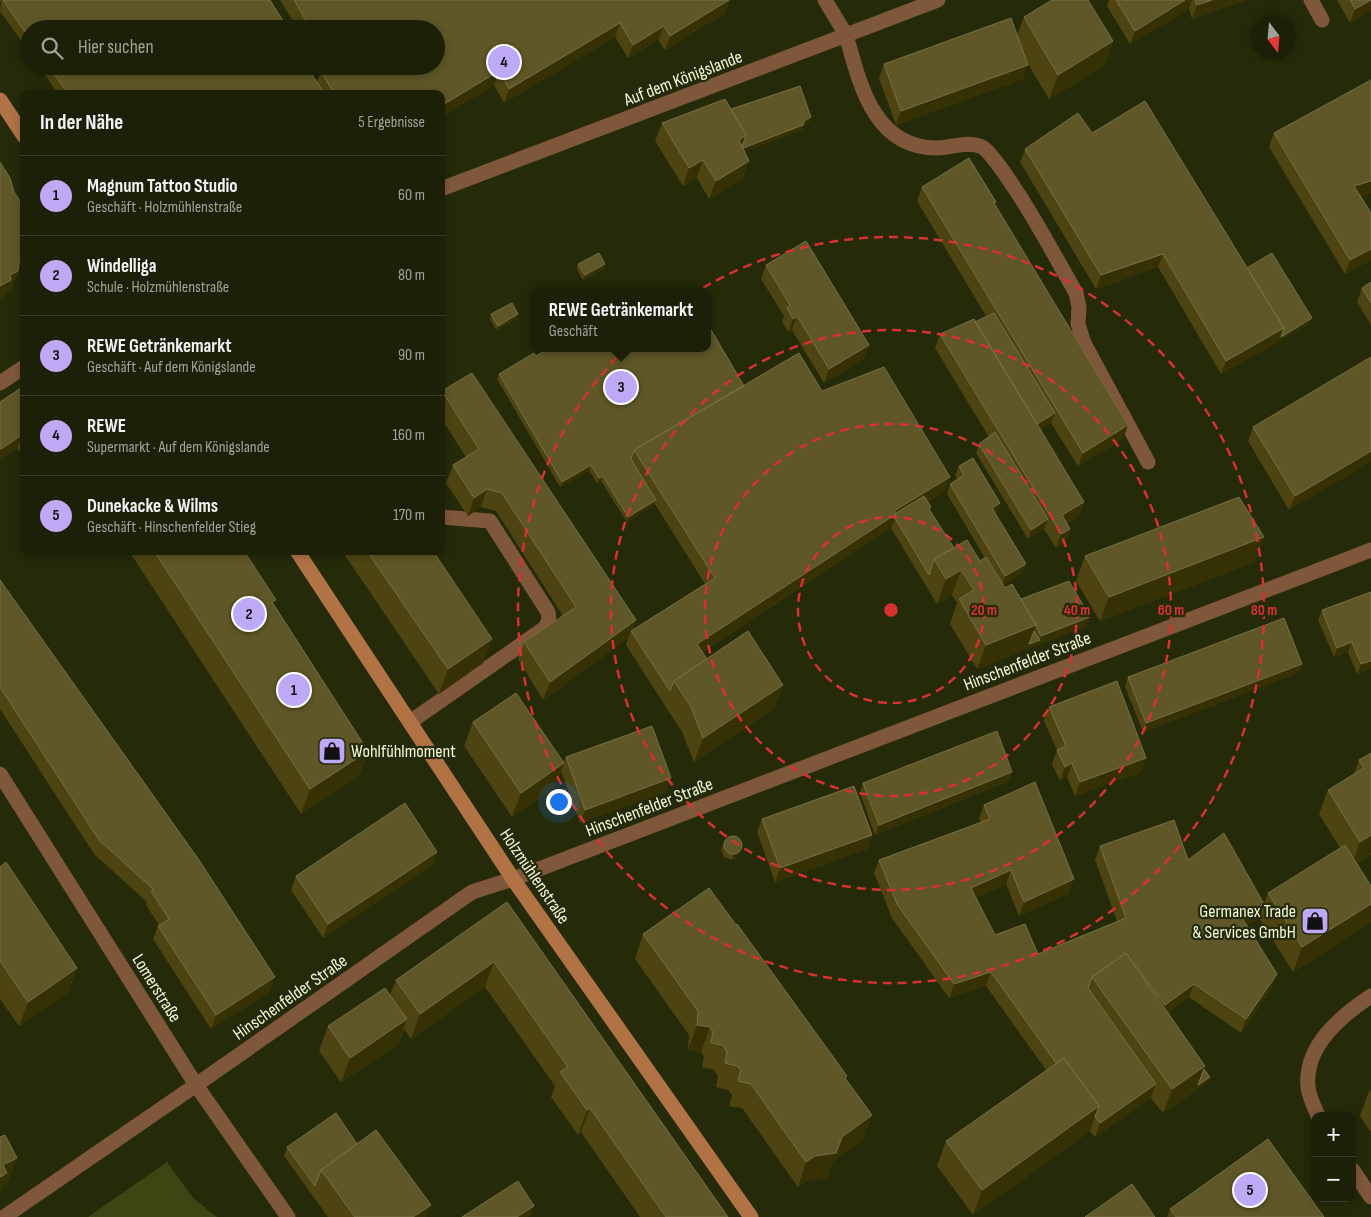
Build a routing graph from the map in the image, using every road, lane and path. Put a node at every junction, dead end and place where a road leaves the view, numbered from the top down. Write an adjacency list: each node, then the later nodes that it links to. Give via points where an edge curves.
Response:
1 (825, 0): 5 (street)
2 (938, 0): 5 (street, Auf dem Königslande)
3 (1310, 0): 4 (street)
4 (1322, 20)
5 (846, 35): 8 (street, Auf dem Königslande); 11 (street, via 867,100 883,125 894,135 909,144 938,148 968,144 982,147 1012,184 1076,294 1078,324 1084,343)
6 (0, 100): 7 (street)
7 (20, 130)
8 (445, 187)
9 (20, 370): 10 (street)
10 (0, 383)
11 (1148, 462)
12 (445, 517): 15 (street, via 490,521 548,612 549,620 545,628)
13 (1371, 550): 17 (street, Hinschenfelder Straße)
14 (300, 555): 15 (street, Holzmühlenstraße)
15 (410, 722): 17 (street, Holzmühlenstraße)
16 (0, 774): 19 (street, Lomerstraße)
17 (513, 879): 19 (street, Hinschenfelder Straße, via 472,892); 25 (street, Holzmühlenstraße)
18 (1371, 996): 20 (street, via 1349,1010 1318,1046 1310,1067 1308,1086)
19 (196, 1085): 23 (street, Hinschenfelder Straße); 24 (street, Lomerstraße)
20 (1316, 1112)
21 (1356, 1176): 22 (street)
22 (1371, 1197)
23 (4, 1217)
24 (288, 1217)
25 (751, 1217)

